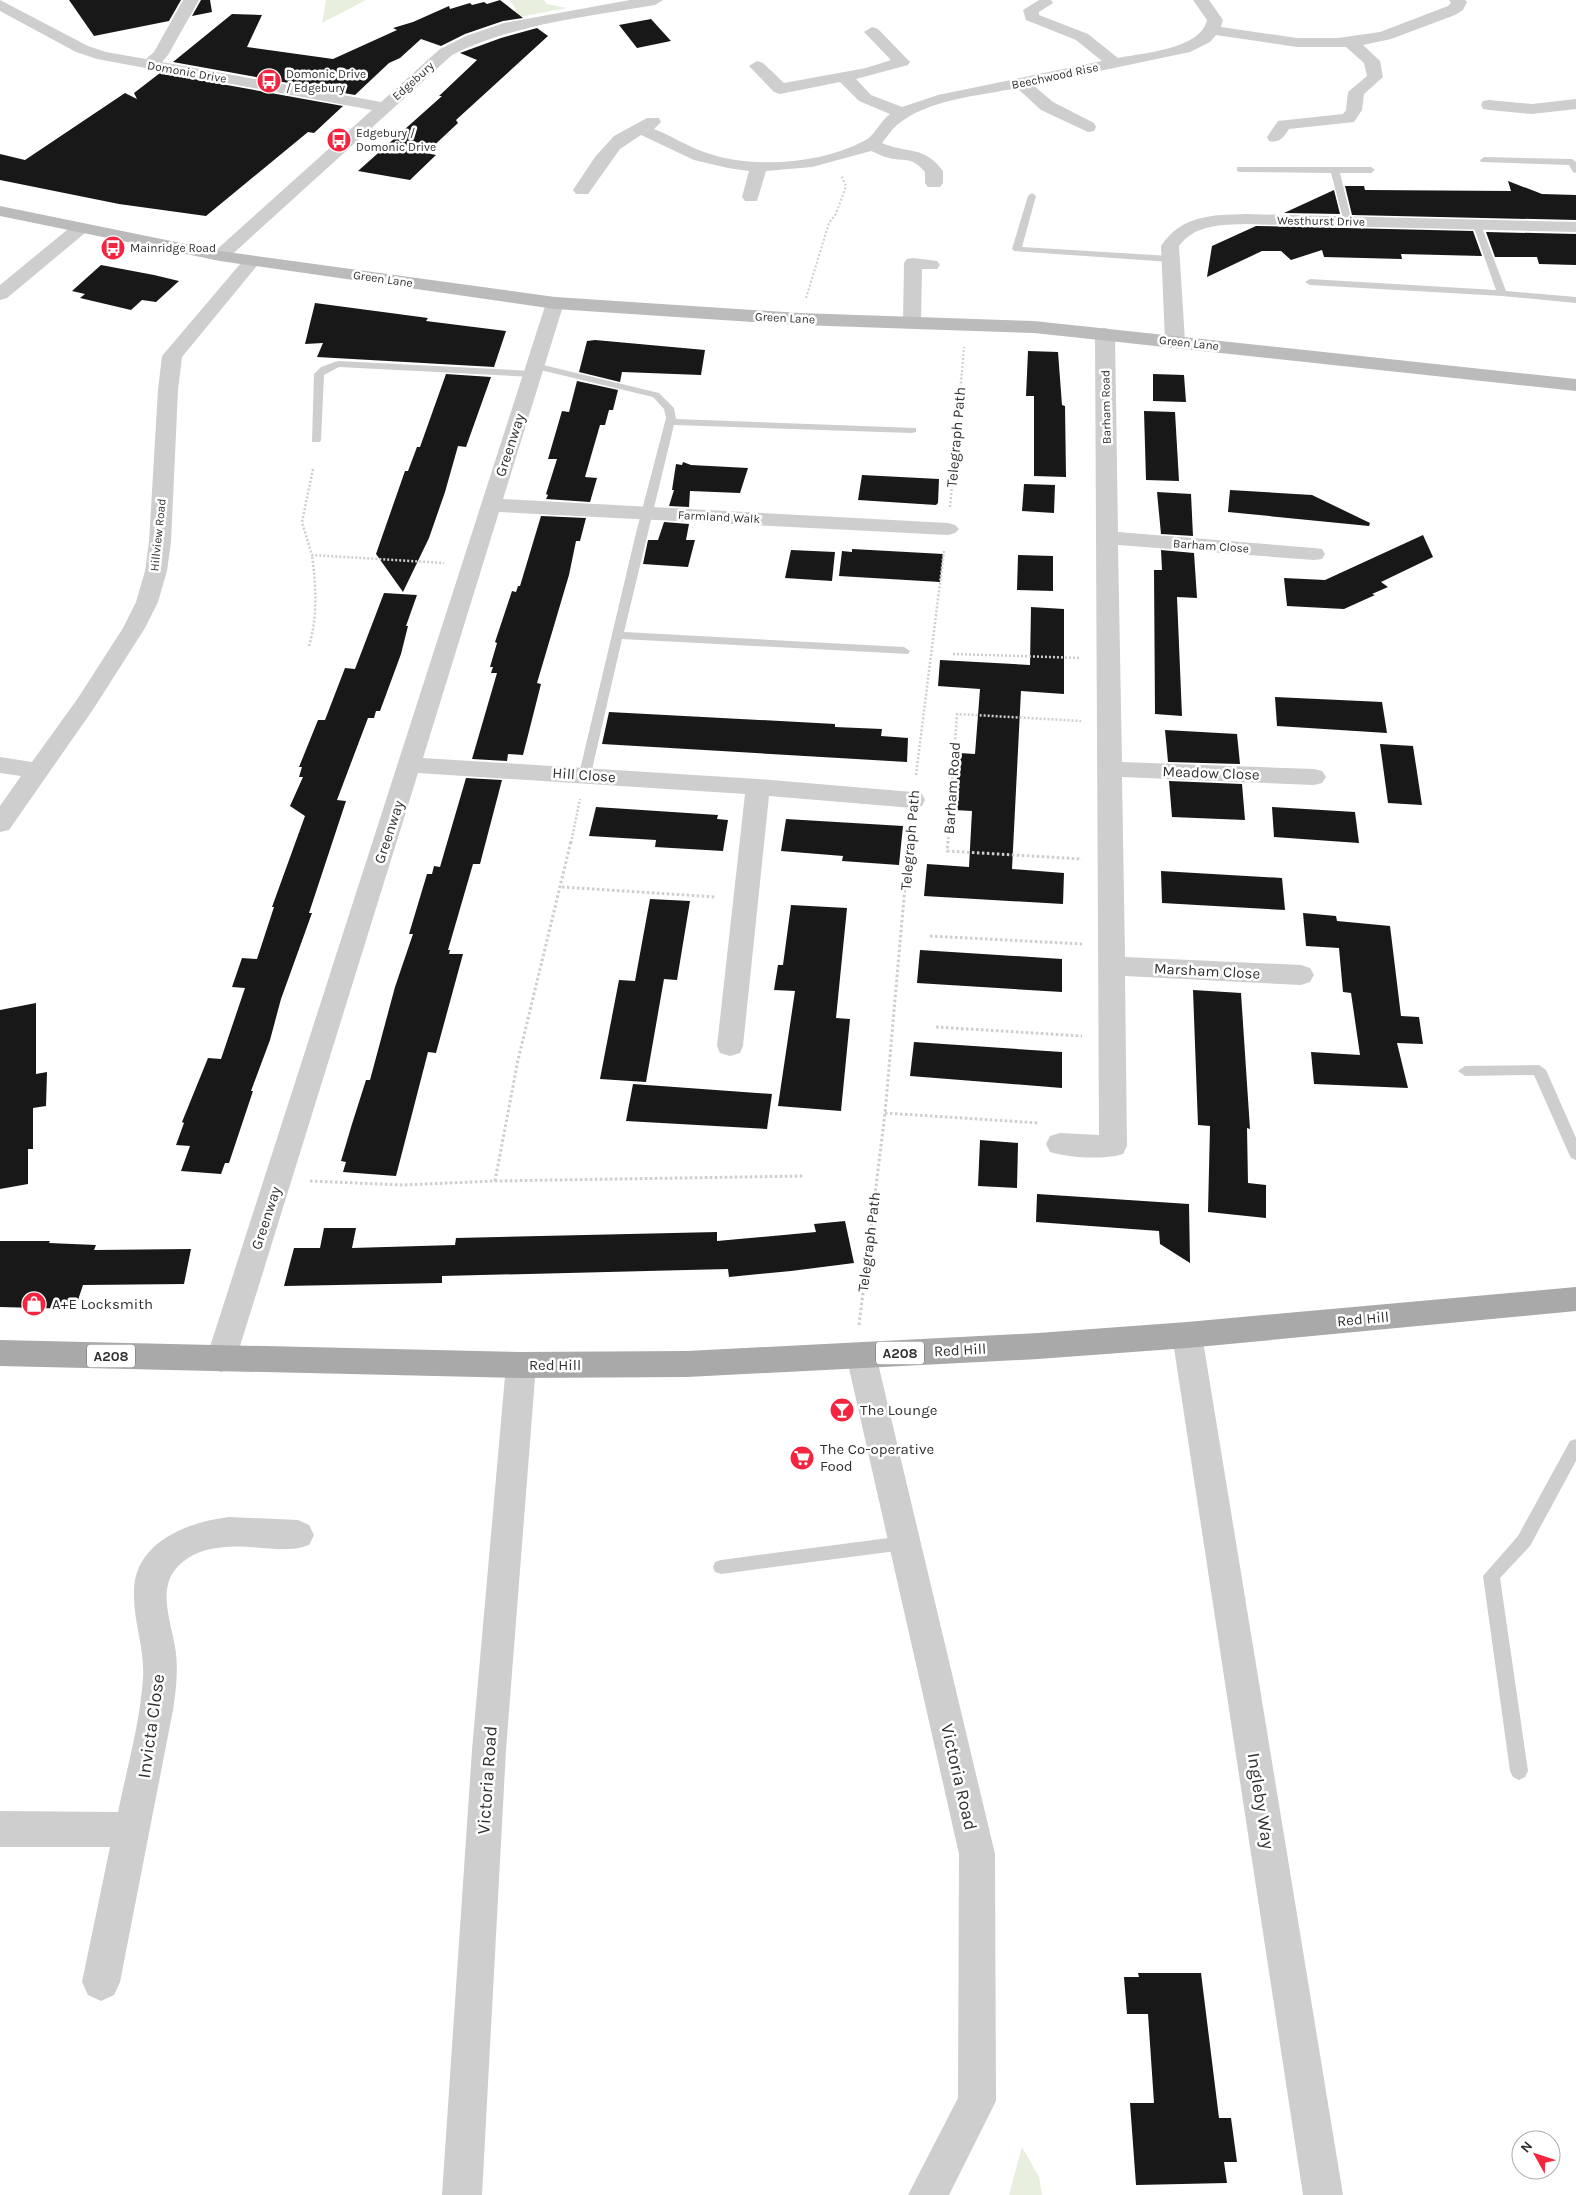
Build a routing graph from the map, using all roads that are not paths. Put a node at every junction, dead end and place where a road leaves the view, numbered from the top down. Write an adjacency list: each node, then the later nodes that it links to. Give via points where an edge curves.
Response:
1 (191, 0): 11 (street, via 160,55)
2 (655, 0): 17 (street, Edgebury, via 504,28 472,38 446,52)
3 (1201, 0): 7 (street, via 1215,20)
4 (1457, 0): 9 (street, via 1460,2 1458,7 1448,13 1380,37)
5 (1044, 3): 10 (street, via 1031,10 1031,17 1082,37)
6 (0, 5): 11 (street, Domonic Drive, via 82,49)
7 (1214, 30): 9 (street, via 1292,43); 10 (street, Beechwood Rise, via 1205,39 1184,49)
8 (872, 32): 13 (street, via 902,62)
9 (1350, 42): 22 (street, via 1372,61 1375,77 1356,92 1354,110 1348,118 1284,125)
10 (1116, 64): 14 (street, Beechwood Rise)
11 (149, 65): 17 (street, Domonic Drive)
12 (757, 66): 13 (street, via 780,89)
13 (844, 77): 18 (street, via 865,98)
14 (1022, 83): 18 (street, Beechwood Rise, via 938,100); 19 (street, via 1047,106)
15 (1576, 104): 16 (street, via 1532,108)
16 (1488, 105)
17 (384, 107): 40 (street, Edgebury)
18 (902, 113): 23 (street, Beechwood Rise)
19 (1065, 115): 20 (street); 21 (street)
20 (1045, 124)
21 (1088, 127)
22 (1275, 137)
23 (872, 144): 26 (street, via 830,158); 31 (street, via 892,154 911,154 924,160 934,171)
24 (1484, 160): 25 (lane)
25 (1574, 161): 30 (lane)
26 (759, 167): 32 (street, via 707,159 648,126 624,136 591,172); 34 (street)
27 (1240, 169): 28 (lane)
28 (1335, 170): 29 (lane); 36 (lane)
29 (1371, 170)
30 (1576, 170)
31 (934, 183)
32 (582, 190)
33 (1032, 196): 41 (lane, via 1017,249)
34 (751, 197)
35 (0, 211): 39 (main road, Green Lane)
36 (1348, 222): 37 (street, Westhurst Drive); 41 (street, Westhurst Drive, via 1246,219 1193,225 1176,235 1170,246)
37 (1477, 225): 38 (street, Westhurst Drive); 45 (lane)
38 (1576, 227)
39 (79, 229): 40 (main road, Green Lane); 46 (street)
40 (220, 256): 42 (main road, Green Lane)
41 (1170, 259): 51 (street, Westhurst Drive)
42 (252, 262): 48 (main road, Green Lane); 67 (street, Hillview Road, via 172,356 160,542 147,602 118,653)
43 (914, 263): 49 (street)
44 (1310, 282): 45 (lane)
45 (1502, 293): 47 (lane)
46 (0, 294)
47 (1576, 300)
48 (554, 303): 49 (main road, Green Lane, via 800,319); 52 (street, Greenway)
49 (912, 322): 50 (main road, Green Lane)
50 (1106, 334): 51 (main road, Green Lane); 60 (street, Barham Road)
51 (1175, 341): 53 (main road, Green Lane)
52 (534, 370): 54 (lane, via 656,395 669,408); 56 (lane, via 330,366 319,374); 57 (street, Greenway)
53 (1576, 385)
54 (670, 422): 55 (lane); 58 (lane)
55 (912, 430)
56 (316, 440)
57 (491, 505): 58 (street, Farmland Walk); 65 (street, Greenway)
58 (646, 513): 59 (street, Farmland Walk); 62 (lane)
59 (948, 529)
60 (1108, 538): 61 (street, Barham Close); 66 (street, Barham Road)
61 (1314, 554)
62 (618, 634): 63 (lane); 68 (lane)
63 (904, 651)
64 (0, 765): 67 (street)
65 (410, 765): 68 (street, Hill Close); 83 (street, Greenway)
66 (1109, 769): 69 (street, Meadow Close); 73 (street, Barham Road)
67 (38, 770): 72 (street, Hillview Road)
68 (585, 774): 70 (street, Hill Close)
69 (1314, 777)
70 (758, 787): 71 (street, Hill Close); 75 (street)
71 (913, 800)
72 (0, 824)
73 (1113, 956): 74 (street, Marsham Close); 77 (street, Barham Road, via 1113,1146)
74 (1300, 975)
75 (730, 1046)
76 (1465, 1072): 78 (lane, via 1539,1070)
77 (1060, 1144)
78 (1576, 1154)
79 (1576, 1299): 80 (main road, Red Hill / A208)
80 (1187, 1335): 82 (main road, Red Hill / A208); 95 (street, Ingleby Way)
81 (0, 1353): 83 (main road, A208)
82 (858, 1356): 84 (main road, Red Hill / A208, via 687,1364); 87 (street, Victoria Road)
83 (221, 1359): 84 (main road, Red Hill / A208)
84 (521, 1365): 93 (street, Victoria Road, via 489,1750)
85 (1576, 1446): 89 (lane, via 1524,1541 1491,1576)
86 (298, 1535): 91 (street, Invicta Close, via 210,1532 190,1538 175,1548 153,1573 150,1591 160,1666 155,1719)
87 (904, 1543): 88 (lane); 94 (street, Victoria Road, via 977,1854 978,2101)
88 (721, 1567)
89 (1519, 1771)
90 (0, 1829): 91 (street)
91 (133, 1830): 92 (street, Invicta Close)
92 (101, 1982)
93 (462, 2195)
94 (928, 2195)
95 (1323, 2195)

